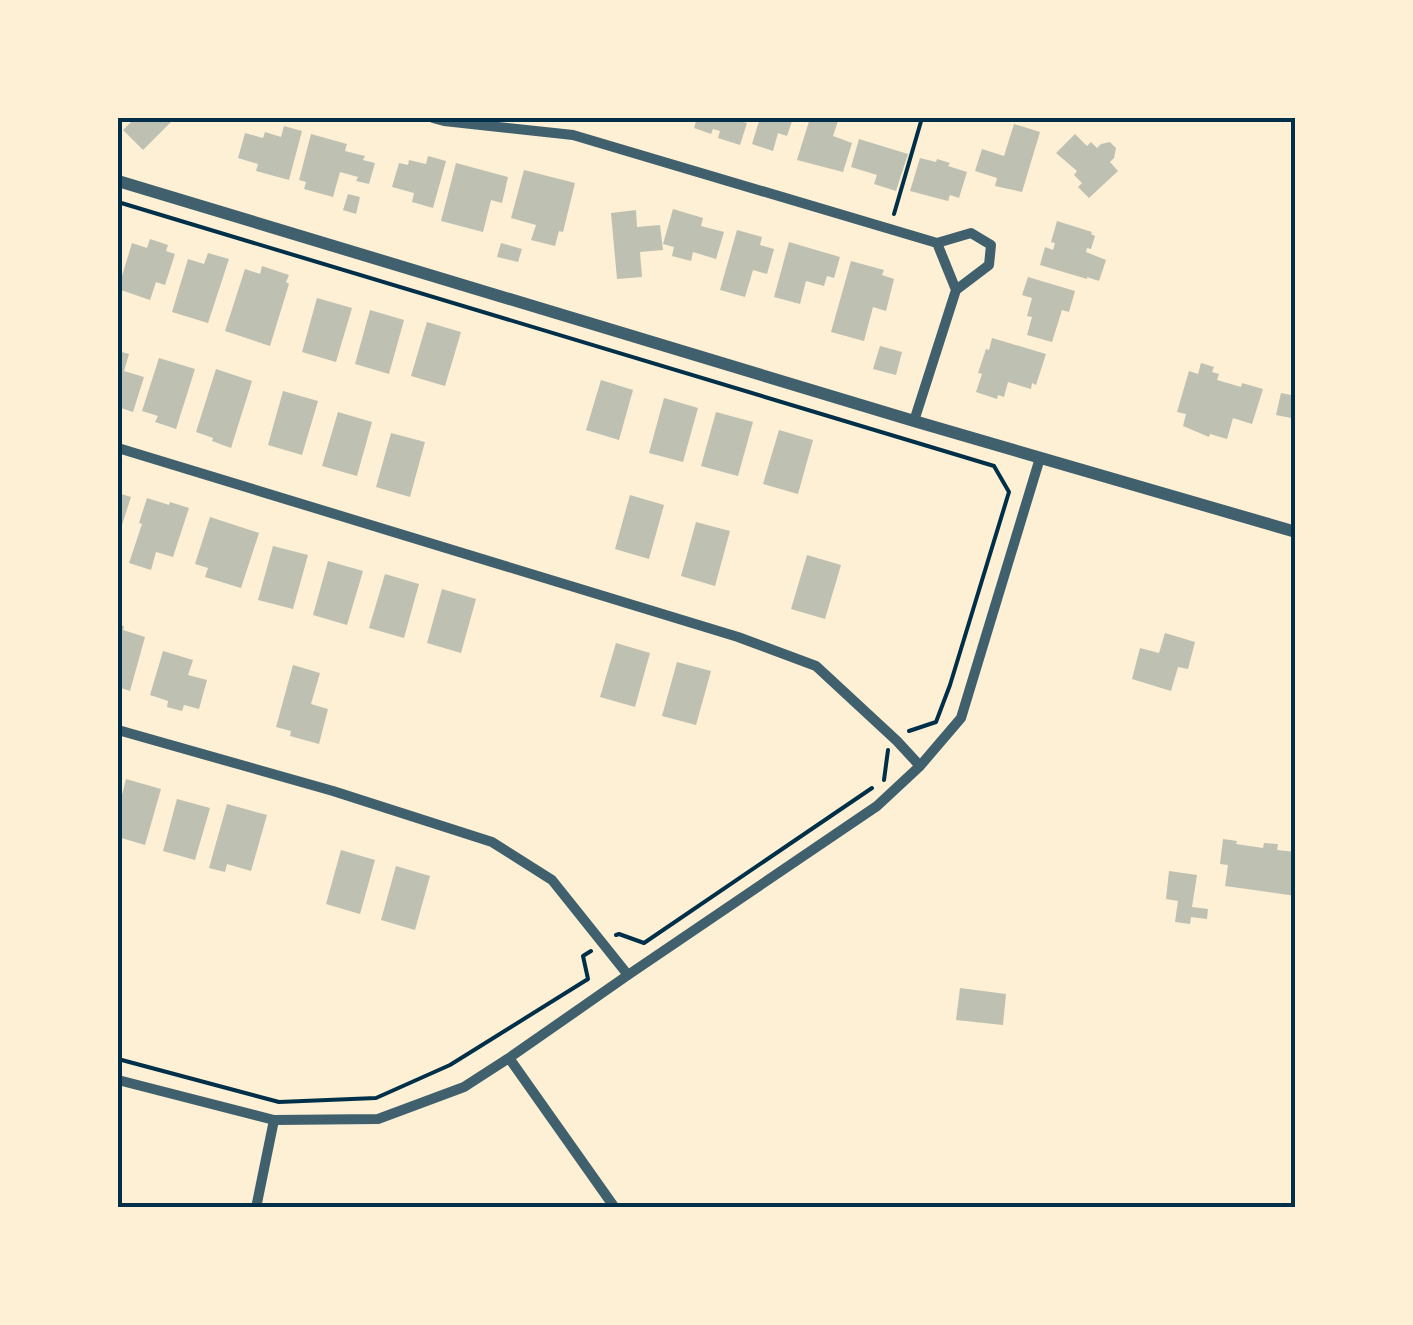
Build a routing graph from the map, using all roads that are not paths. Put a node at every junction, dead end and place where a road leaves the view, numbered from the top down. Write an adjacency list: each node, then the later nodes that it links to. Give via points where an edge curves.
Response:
1 (433, 118): 3 (street, via 572,135)
2 (118, 181): 5 (street)
3 (937, 243): 4 (street); 4 (street, via 970,233 992,245 989,265)
4 (956, 290): 5 (street)
5 (914, 422): 7 (street)
6 (118, 448): 10 (street, via 816,666)
7 (1040, 458): 8 (street); 10 (street, via 961,718)
8 (1296, 532)
9 (118, 730): 11 (street, via 492,842 552,880)
10 (920, 766): 11 (street, via 877,806)
11 (628, 975): 12 (street)
12 (510, 1058): 14 (street, via 464,1087 378,1119); 16 (street)
13 (118, 1080): 14 (street)
14 (274, 1120): 15 (street)
15 (256, 1208)
16 (615, 1208)

